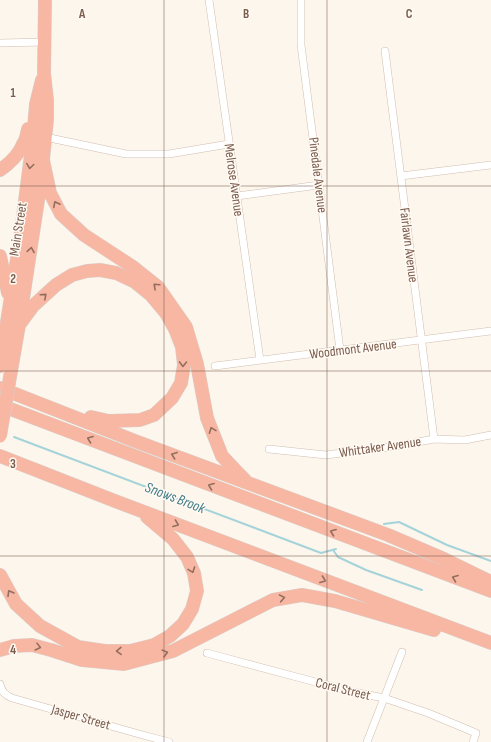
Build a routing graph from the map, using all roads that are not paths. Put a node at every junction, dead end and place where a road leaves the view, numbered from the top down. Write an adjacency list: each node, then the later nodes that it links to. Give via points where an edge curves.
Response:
1 (45, 0): 4 (highway, Main Street)
2 (209, 0): 10 (street, Melrose Avenue)
3 (301, 0): 15 (street, Pinedale Avenue, via 301,45)
4 (45, 42): 5 (street); 7 (highway, Main Street)
5 (0, 43)
6 (385, 51): 14 (street, Fairlawn Avenue)
7 (44, 73): 8 (highway, Main Street); 9 (highway, Main Street, via 47,100)
8 (36, 104): 13 (highway, via 24,144); 18 (highway, Main Street, one-way to 18)
9 (45, 137): 10 (street, via 126,154 169,154); 11 (highway, Main Street)
10 (229, 144): 16 (street, Melrose Avenue)
11 (43, 160): 19 (highway, Main Street, one-way to 11); 34 (highway, one-way to 11, via 222,456 207,418 197,364 186,326 158,287 84,235 61,214 50,193)
12 (491, 165): 14 (street)
13 (0, 170)
14 (401, 176): 21 (street, Fairlawn Avenue)
15 (319, 185): 16 (street); 22 (street, Pinedale Avenue)
16 (237, 196): 23 (street, Melrose Avenue)
17 (0, 256): 18 (highway)
18 (10, 301): 25 (highway, Main Street)
19 (19, 325): 25 (highway, Main Street); 28 (highway, one-way to 28, via 33,306 72,275 100,270 116,273 135,282 151,295 175,330 182,347 184,365 181,383 172,398 154,415 140,420 109,421)
20 (491, 331): 21 (street, Woodmont Avenue)
21 (422, 340): 22 (street, Woodmont Avenue); 31 (street, Fairlawn Avenue)
22 (340, 350): 23 (street, Woodmont Avenue)
23 (260, 360): 24 (street, Woodmont Avenue)
24 (215, 366)
25 (5, 369): 30 (highway, Main Street, bridge)
26 (0, 388): 28 (highway)
27 (0, 405): 38 (highway, one-way to 27)
28 (57, 410): 34 (highway, one-way to 28)
29 (491, 435): 31 (street, Whittaker Avenue, via 465,440)
30 (0, 436)
31 (434, 439): 32 (street, Whittaker Avenue, via 326,455)
32 (269, 449)
33 (0, 456): 35 (highway)
34 (250, 484): 37 (highway, via 388,535)
35 (139, 511): 36 (highway, one-way to 36, via 173,539 187,557 194,573 197,591 192,609 183,624 170,636 154,645 130,651 78,647 40,626 16,604); 39 (highway, one-way to 39)
36 (0, 575)
37 (491, 582)
38 (491, 592)
39 (491, 643)
40 (491, 647): 41 (highway, one-way to 40, via 32,645 82,660 124,664 173,651 273,600 302,595 335,601)
41 (0, 650)
42 (402, 652): 45 (street)
43 (207, 653): 45 (street, Coral Street)
44 (0, 684): 46 (street, Jasper Street, via 4,694 12,698)
45 (384, 698): 47 (street); 48 (street, Coral Street, via 476,733)
46 (169, 742)
47 (367, 742)
48 (473, 742)

